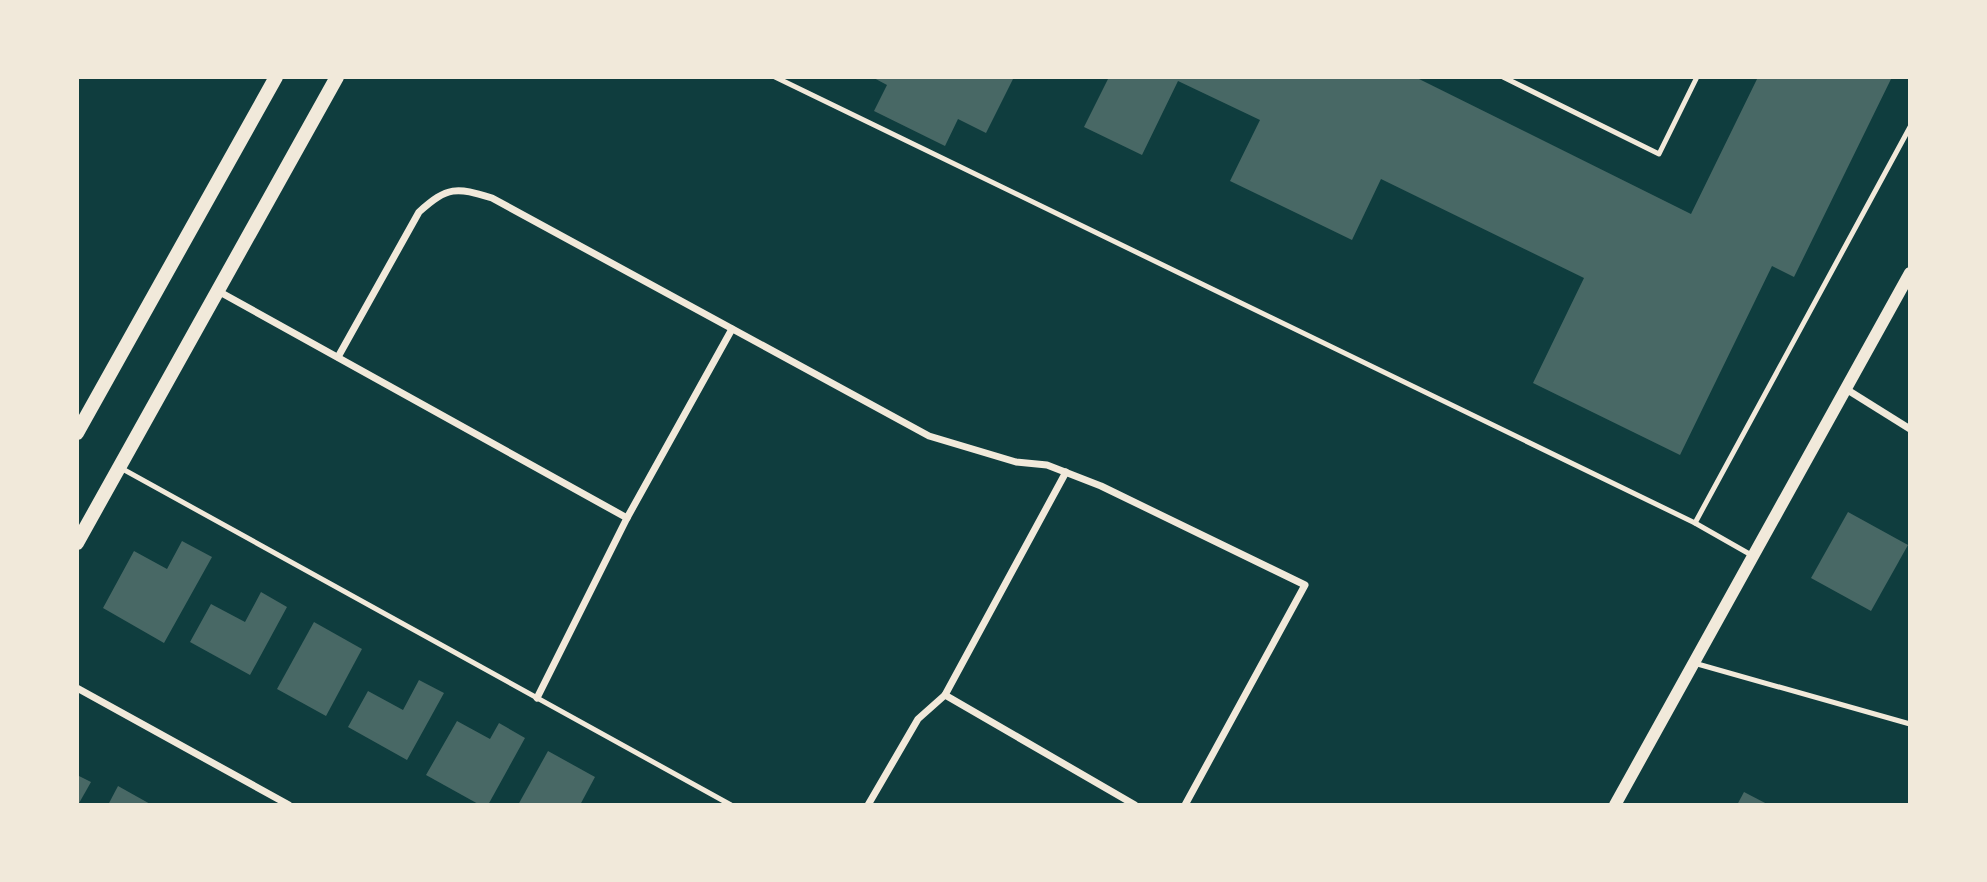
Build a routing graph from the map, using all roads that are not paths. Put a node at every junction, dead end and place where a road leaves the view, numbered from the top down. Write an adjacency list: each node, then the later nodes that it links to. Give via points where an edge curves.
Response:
1 (276, 77): 13 (main road)
2 (337, 77): 8 (main road)
3 (775, 77): 17 (lane)
4 (1503, 77): 5 (lane, via 1660,154)
5 (1698, 77)
6 (1910, 127): 17 (lane)
7 (1910, 273): 11 (street)
8 (218, 291): 10 (street); 14 (main road)
9 (732, 329): 10 (street, via 492,198 453,190 434,198 419,212); 15 (street, via 929,436); 16 (street)
10 (338, 358): 16 (street)
11 (1846, 389): 12 (street); 19 (street)
12 (1910, 429)
13 (77, 433)
14 (120, 467): 18 (main road); 23 (lane)
15 (1066, 472): 22 (street); 29 (street, via 1306,585)
16 (627, 517): 23 (street)
17 (1695, 523): 19 (lane)
18 (77, 543)
19 (1753, 556): 20 (street)
20 (1694, 663): 24 (lane); 30 (street)
21 (77, 688): 25 (street)
22 (944, 695): 27 (street, via 918,719); 28 (street)
23 (537, 698): 26 (lane)
24 (1910, 724)
25 (289, 805)
26 (731, 805)
27 (868, 805)
28 (1135, 805)
29 (1185, 805)
30 (1615, 805)

